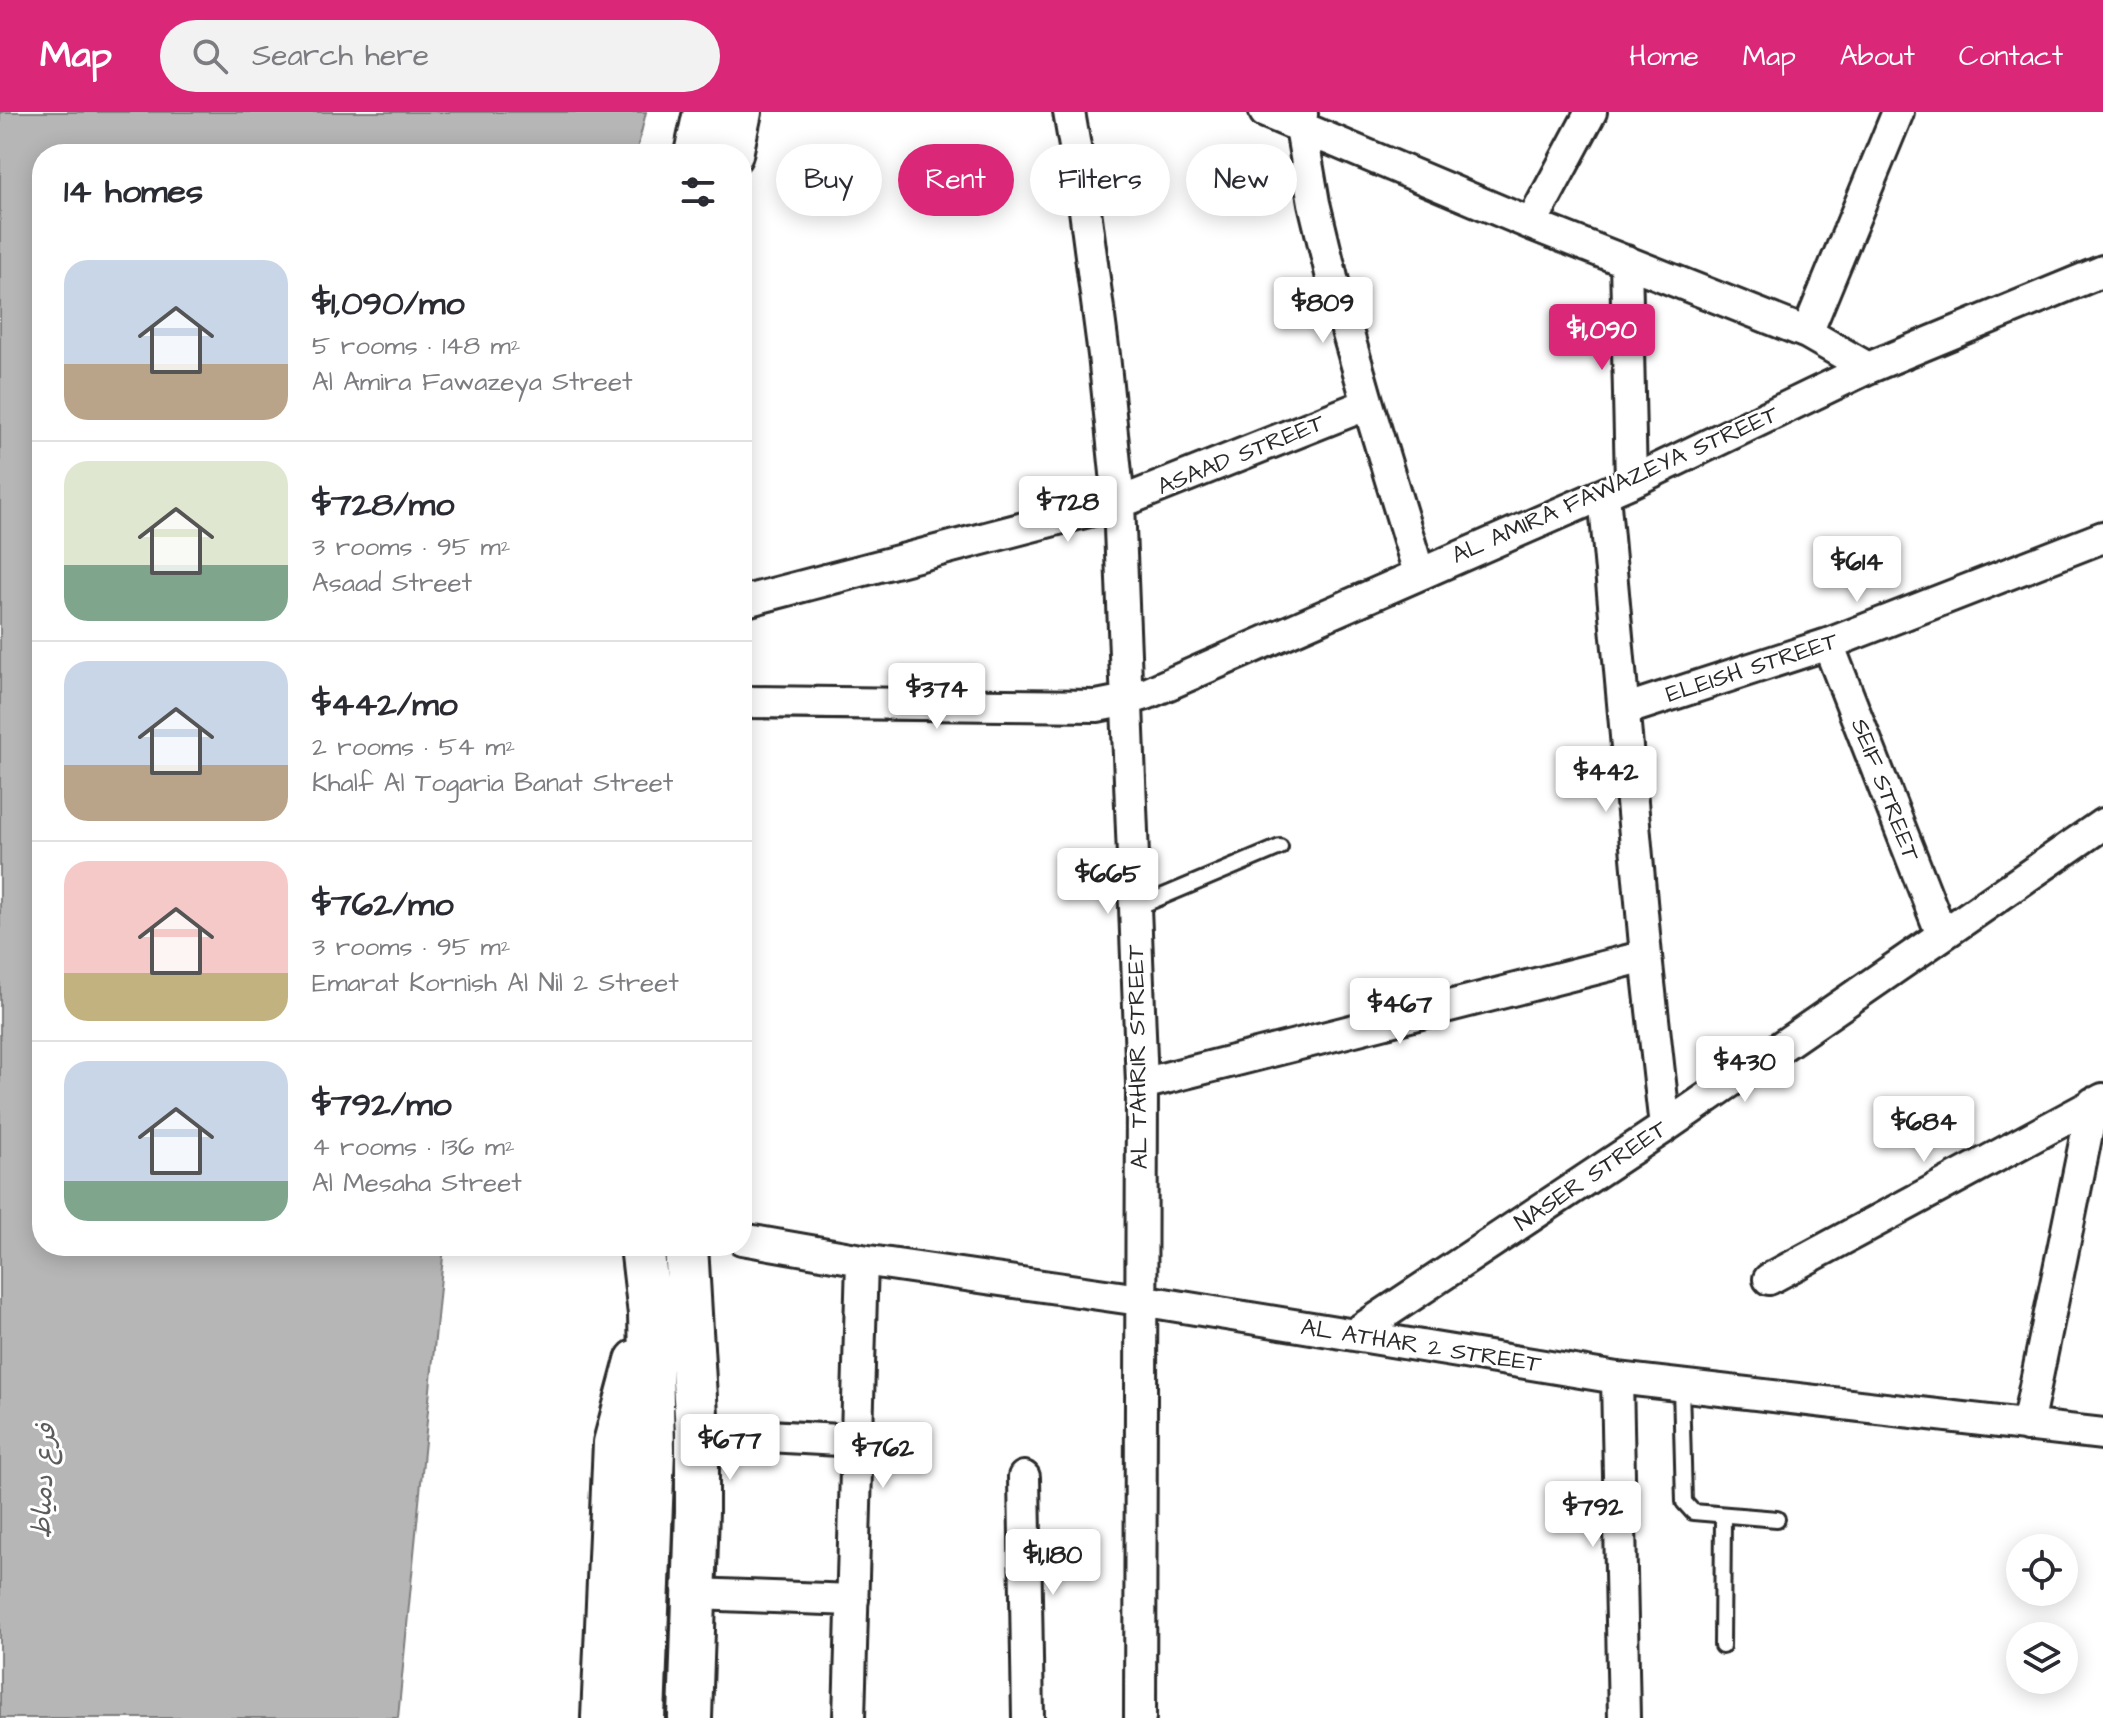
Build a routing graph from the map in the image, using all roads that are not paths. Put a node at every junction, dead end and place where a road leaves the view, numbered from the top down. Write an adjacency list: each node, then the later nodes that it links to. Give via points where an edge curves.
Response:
1 (705, 112): 8 (main road)
2 (740, 112): 9 (main road)
3 (1069, 112): 18 (street, AL TAHRIR STREET)
4 (1265, 112): 7 (street)
5 (1591, 112): 10 (street)
6 (1898, 112): 13 (street)
7 (1302, 120): 10 (street); 15 (street, via 1314,203)
8 (698, 144)
9 (733, 144)
10 (1531, 224): 11 (street)
11 (1626, 261): 13 (street); 16 (street)
12 (2103, 271): 14 (street, AL AMIRA FAWAZEYA STREET)
13 (1807, 333): 14 (street)
14 (1868, 368): 16 (street, AL AMIRA FAWAZEYA STREET)
15 (1368, 404): 18 (street, ASAAD STREET); 20 (street)
16 (1631, 482): 17 (street, AL AMIRA FAWAZEYA STREET)
17 (1604, 494): 20 (street, AL AMIRA FAWAZEYA STREET); 25 (street)
18 (1119, 503): 21 (street, ASAAD STREET); 23 (street, AL TAHRIR STREET)
19 (2103, 537): 22 (street, ELEISH STREET)
20 (1419, 573): 23 (street, AL AMIRA FAWAZEYA STREET)
21 (752, 599)
22 (1828, 644): 25 (street, ELEISH STREET); 29 (street, SEIF STREET)
23 (1127, 700): 24 (street, AL AMIRA FAWAZEYA STREET, via 1097,706); 28 (street, AL TAHRIR STREET)
24 (752, 702)
25 (1624, 710): 30 (street)
26 (2103, 824): 29 (street, NASER STREET)
27 (1280, 847): 28 (lane)
28 (1135, 908): 31 (street, AL TAHRIR STREET)
29 (1942, 935): 33 (street, NASER STREET)
30 (1646, 956): 31 (street); 33 (street)
31 (1142, 1084): 39 (street, AL TAHRIR STREET)
32 (2098, 1101): 38 (street); 44 (street)
33 (1665, 1127): 41 (street, NASER STREET)
34 (752, 1241): 37 (street, AL ATHAR 2 STREET)
35 (643, 1256): 40 (main road)
36 (687, 1256): 45 (main road)
37 (862, 1260): 39 (street, AL ATHAR 2 STREET); 47 (street)
38 (1769, 1279)
39 (1140, 1300): 41 (street, AL ATHAR 2 STREET); 59 (street, AL TAHRIR STREET)
40 (650, 1314): 54 (main road, via 615,1443); 55 (main road, via 653,1449)
41 (1354, 1334): 42 (street, AL ATHAR 2 STREET)
42 (1617, 1378): 43 (street, AL ATHAR 2 STREET); 60 (street)
43 (1681, 1386): 44 (street, AL ATHAR 2 STREET); 49 (lane, via 1684,1502 1693,1512)
44 (2027, 1426): 46 (street, AL ATHAR 2 STREET)
45 (697, 1432): 47 (street); 51 (main road)
46 (2103, 1434)
47 (857, 1441): 52 (street)
48 (1024, 1477): 58 (street)
49 (1723, 1516): 50 (lane); 53 (lane)
50 (1777, 1519)
51 (695, 1594): 52 (street); 56 (main road)
52 (853, 1600): 57 (street)
53 (1722, 1646)
54 (603, 1718)
55 (643, 1718)
56 (690, 1718)
57 (849, 1718)
58 (1028, 1718)
59 (1140, 1718)
60 (1624, 1718)

